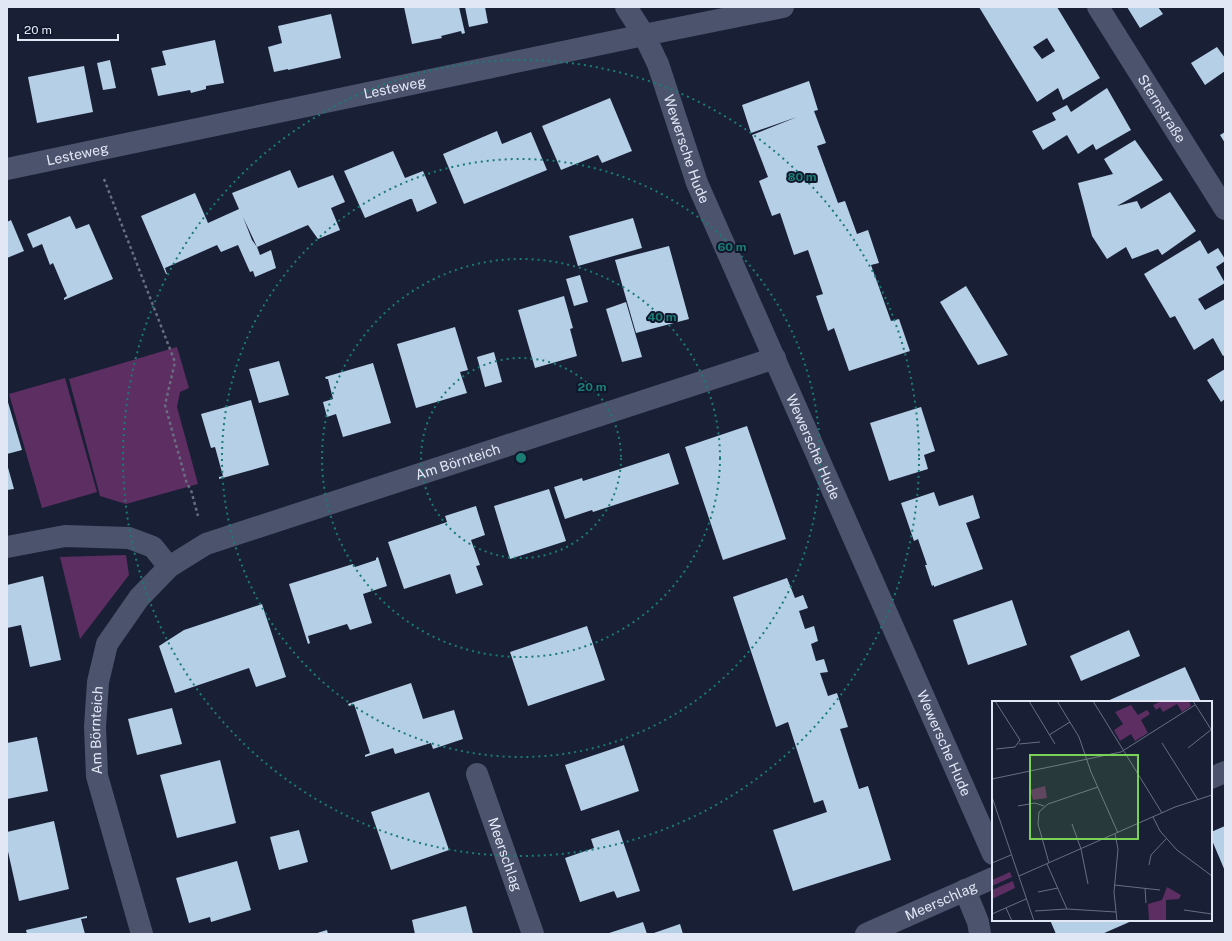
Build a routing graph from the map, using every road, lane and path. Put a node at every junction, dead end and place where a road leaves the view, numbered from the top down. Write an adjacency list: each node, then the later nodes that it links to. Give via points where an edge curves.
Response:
1 (626, 7): 4 (street, Wewersche Hude)
2 (783, 7): 4 (street, Lesteweg)
3 (1098, 7): 7 (street, Sternstraße)
4 (644, 35): 5 (street, Lesteweg); 8 (street, Wewersche Hude, via 658,64 697,183)
5 (93, 150): 6 (street, Lesteweg); 9 (path, via 175,362 165,405 186,484 191,490)
6 (7, 169)
7 (1225, 209)
8 (775, 358): 9 (street, Am Börnteich); 15 (street, Wewersche Hude)
9 (206, 544): 11 (street, Am Börnteich)
10 (7, 547): 11 (street, via 65,536 129,538 153,547)
11 (169, 567): 18 (street, Am Börnteich, via 139,598 107,644 98,682 95,727 97,776)
12 (1225, 772): 14 (street)
13 (477, 774): 19 (street, Meerschlag)
14 (1212, 778)
15 (992, 852)
16 (992, 878): 17 (street, Meerschlag)
17 (965, 890): 20 (street, Meerschlag); 21 (street)
18 (142, 934)
19 (533, 934)
20 (866, 934)
21 (980, 934)

